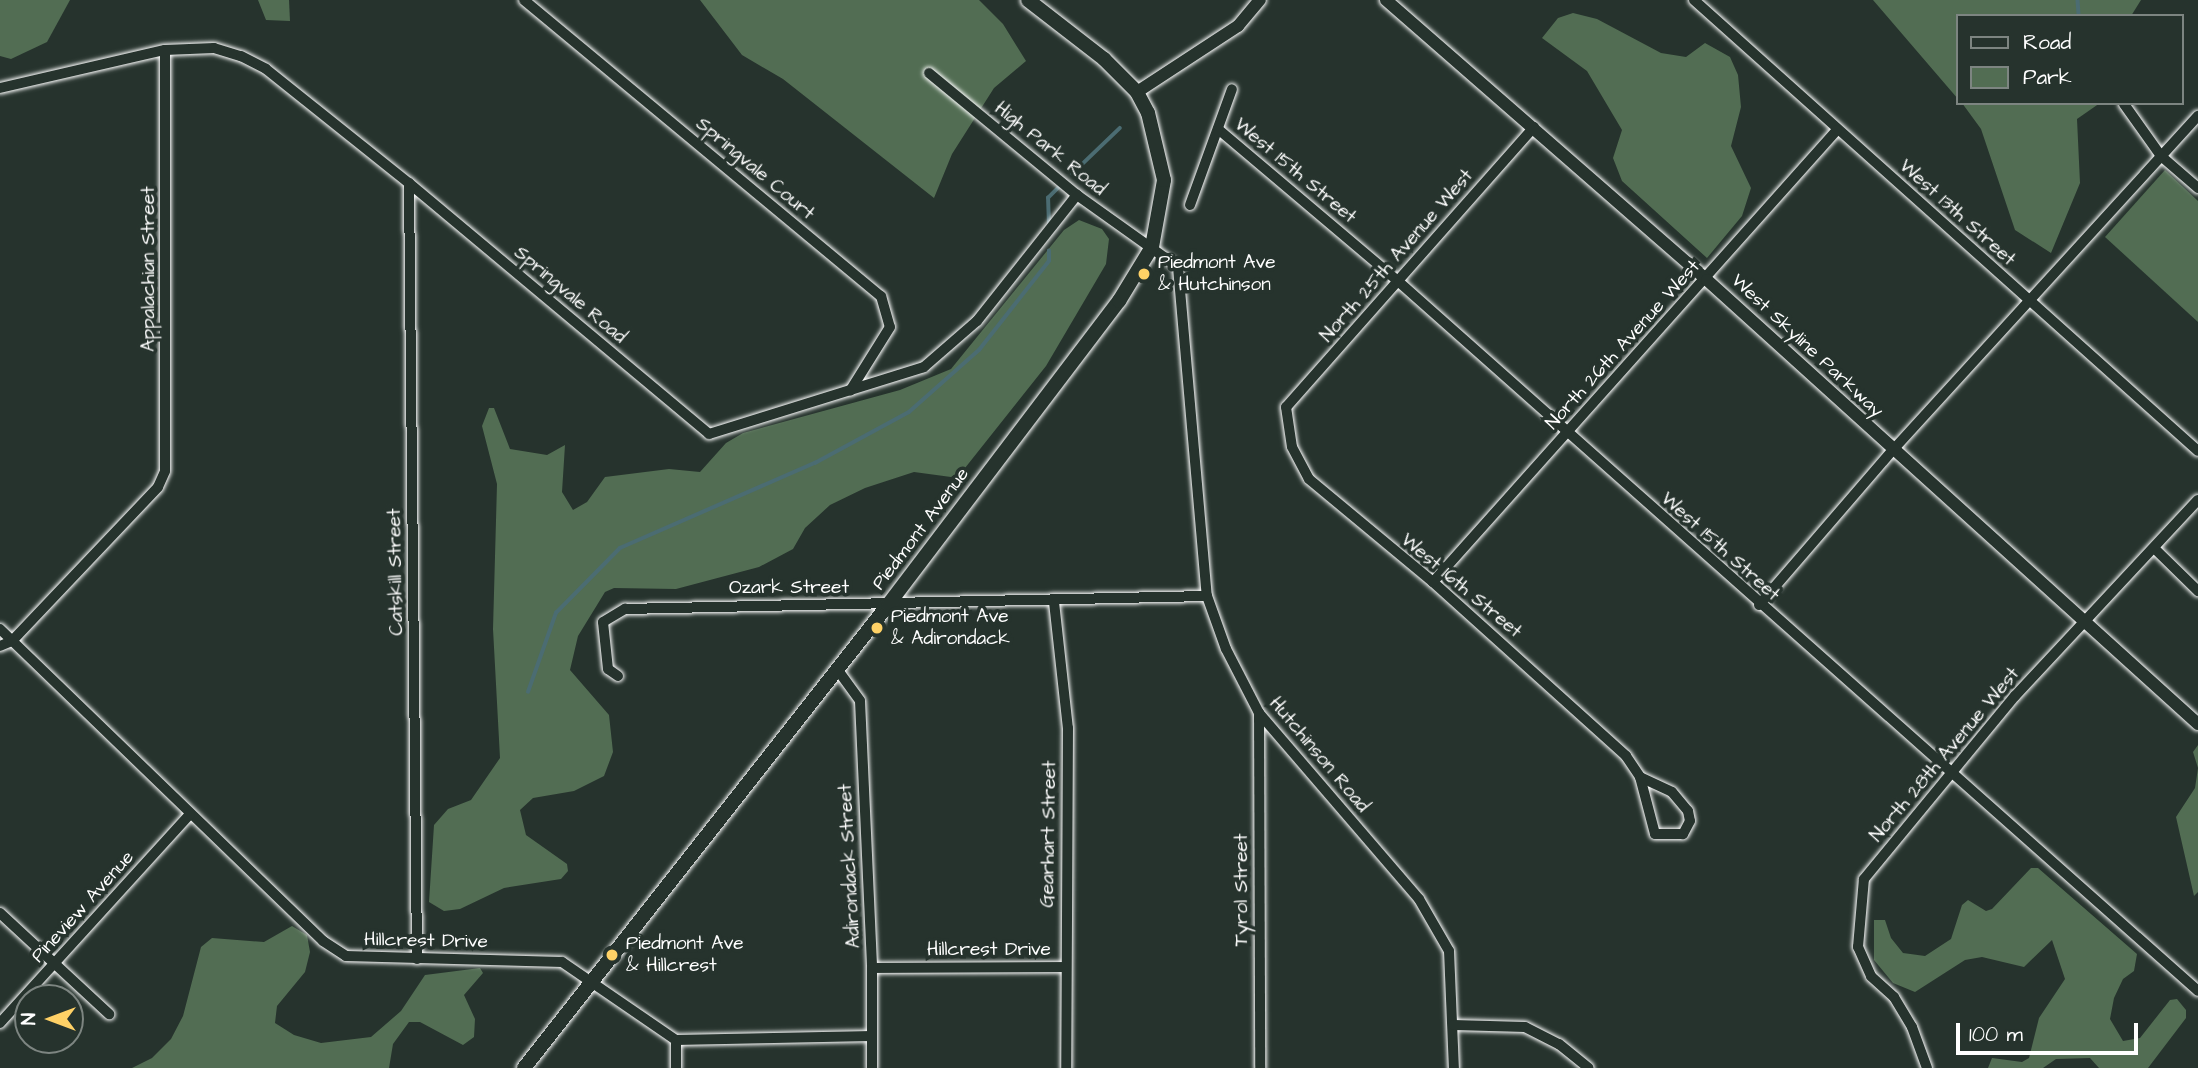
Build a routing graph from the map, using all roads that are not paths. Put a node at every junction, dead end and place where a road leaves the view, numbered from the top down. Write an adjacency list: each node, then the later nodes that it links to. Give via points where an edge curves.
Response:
1 (524, 0): 25 (street, Springvale Court, via 881,296 890,327)
2 (1028, 0): 10 (main road, Piedmont Avenue, via 1104,59)
3 (1260, 0): 10 (street, via 1238,26)
4 (1386, 0): 13 (street, West Skyline Parkway)
5 (1694, 0): 15 (street, West 13th Street)
6 (165, 50): 8 (street, Springvale Road); 17 (street, Springvale Road, via 214,48 266,69); 40 (street, Appalachian Street, via 168,454 159,487)
7 (929, 74): 19 (street, High Park Road)
8 (0, 88)
9 (1232, 89): 14 (street)
10 (1136, 92): 21 (main road, Piedmont Avenue, via 1155,134 1164,180)
11 (2125, 105): 16 (street)
12 (2198, 116): 16 (street)
13 (1534, 127): 22 (street, West Skyline Parkway); 23 (street, North 25th Avenue West)
14 (1218, 129): 20 (street); 23 (street, West 15th Street)
15 (1837, 131): 22 (street, North 26th Avenue West); 24 (street, West 13th Street)
16 (2161, 156): 18 (street); 24 (street)
17 (409, 183): 25 (street, Springvale Road, via 709,434); 50 (street, Catskill Street)
18 (2198, 188)
19 (1077, 195): 21 (street, High Park Road); 25 (street, Springvale Road, via 977,321 924,367)
20 (1190, 205)
21 (1152, 247): 34 (street, Hutchinson Road, via 1178,267 1183,280); 36 (main road, Piedmont Avenue, via 1119,300)
22 (1707, 280): 27 (street, North 26th Avenue West); 28 (street, West Skyline Parkway)
23 (1399, 282): 26 (street, North 25th Avenue West); 27 (street, West 15th Street)
24 (2029, 301): 28 (street); 29 (street, West 13th Street)
25 (850, 391)
26 (1286, 407): 32 (street, West 16th Street, via 1292,447 1309,479)
27 (1566, 433): 32 (street, North 26th Avenue West); 37 (street, West 15th Street)
28 (1892, 451): 37 (street); 38 (street, West Skyline Parkway)
29 (2198, 451)
30 (2198, 500): 31 (street, North 28th Avenue West)
31 (2154, 548): 33 (street); 38 (street, North 28th Avenue West)
32 (1433, 582): 47 (street, West 16th Street, via 1626,756)
33 (2198, 590)
34 (1207, 596): 35 (street, Ozark Street); 44 (street, Hutchinson Road, via 1226,649)
35 (1054, 602): 36 (street, Ozark Street); 52 (street, Gearhart Street, via 1068,728)
36 (888, 605): 42 (main road, Piedmont Avenue); 43 (street, Ozark Street, via 625,609 603,622 608,669)
37 (1759, 605): 46 (street, West 15th Street)
38 (2083, 625): 45 (street, West Skyline Parkway); 46 (street, North 28th Avenue West)
39 (0, 629): 40 (street, Hillcrest Drive)
40 (12, 641): 41 (street); 48 (street, Hillcrest Drive)
41 (0, 646)
42 (837, 669): 53 (street, Adirondack Street, via 860,701); 54 (main road, Piedmont Avenue)
43 (618, 676)
44 (1259, 713): 58 (street, Hutchinson Road, via 1419,899 1449,951); 65 (street, Tyrol Street)
45 (2198, 724)
46 (1948, 773): 55 (street, West 15th Street); 68 (street, North 28th Avenue West, via 1864,878 1858,912 1858,947 1871,976 1894,997 1927,1059)
47 (1640, 777): 47 (street, West 16th Street, via 1672,792 1688,811 1690,821 1683,834 1655,834)
48 (190, 814): 50 (street, Hillcrest Drive, via 323,941 346,956); 51 (street, Pineview Avenue)
49 (0, 913): 51 (street)
50 (417, 959): 54 (street, Hillcrest Drive, via 562,962)
51 (55, 965): 56 (street); 57 (street, Pineview Avenue)
52 (1065, 967): 53 (street, Hillcrest Drive); 64 (street, Gearhart Street)
53 (873, 968): 59 (street, Adirondack Street)
54 (591, 982): 60 (street, Hillcrest Drive); 61 (main road, Piedmont Avenue)
55 (2198, 991)
56 (109, 1014)
57 (0, 1023)
58 (1454, 1025): 66 (street, Hutchinson Road); 67 (street, via 1525,1027 1559,1044)
59 (872, 1036): 60 (street); 63 (street, Adirondack Street)
60 (676, 1040): 62 (street)
61 (524, 1068)
62 (676, 1068)
63 (872, 1068)
64 (1066, 1068)
65 (1260, 1068)
66 (1454, 1068)
67 (1589, 1068)
68 (1927, 1068)

